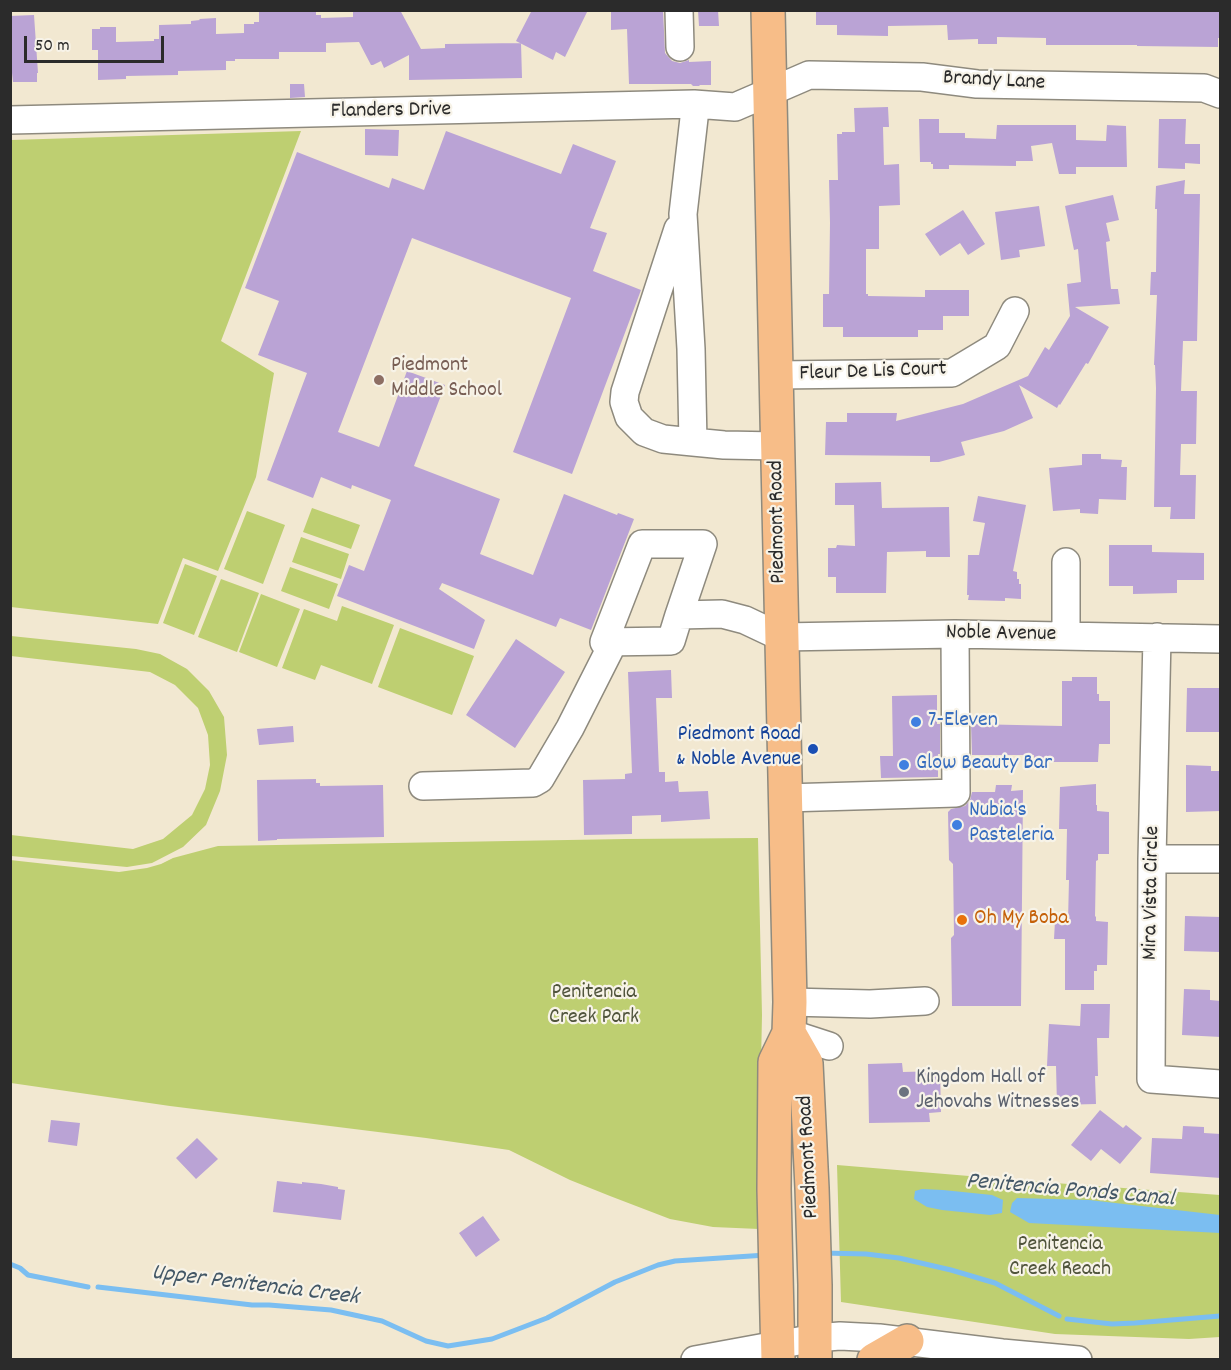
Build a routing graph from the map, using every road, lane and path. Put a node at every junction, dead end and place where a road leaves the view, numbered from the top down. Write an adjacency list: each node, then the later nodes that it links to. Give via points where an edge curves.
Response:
1 (679, 10): 3 (street)
2 (768, 10): 4 (main road, Piedmont Road)
3 (680, 47)
4 (770, 92): 5 (street, Brandy Lane, via 815,75 922,77 977,84 1204,88); 6 (street, Flanders Drive, via 735,106); 10 (main road, Piedmont Road)
5 (1221, 94)
6 (694, 104): 7 (street, Flanders Drive); 8 (street)
7 (10, 120)
8 (683, 214): 11 (street); 11 (street, via 624,402 629,417 644,432 663,439)
9 (1015, 311): 10 (street, Fleur De Lis Court, via 997,346 952,373)
10 (776, 375): 12 (main road, Piedmont Road)
11 (693, 442): 12 (street)
12 (777, 446): 18 (main road, Piedmont Road)
13 (1066, 562): 16 (street)
14 (679, 615): 18 (street, via 722,614); 20 (street, via 671,641); 20 (street, via 703,544 642,544 604,642)
15 (955, 634): 16 (street, Noble Avenue); 18 (street, Noble Avenue); 22 (street, via 956,793)
16 (1066, 636): 17 (street, Noble Avenue)
17 (1157, 637): 19 (street, Noble Avenue); 23 (street, Mira Vista Circle)
18 (782, 638): 22 (main road, Piedmont Road)
19 (1221, 639)
20 (614, 641): 21 (street, via 540,779 533,783)
21 (423, 786)
22 (785, 798): 26 (main road, Piedmont Road)
23 (1152, 859): 24 (street); 28 (street, Mira Vista Circle, via 1151,1079)
24 (1221, 859)
25 (925, 1001): 26 (street, via 870,1004)
26 (789, 1017): 27 (street); 30 (main road, Piedmont Road, via 806,1063); 31 (main road, Piedmont Road, via 775,1062)
27 (829, 1046)
28 (1221, 1084)
29 (907, 1341): 30 (street, via 840,1336); 33 (main road); 34 (street)
30 (815, 1349): 31 (street)
31 (778, 1352): 32 (street)
32 (695, 1359)
33 (874, 1359)
34 (1078, 1359)

